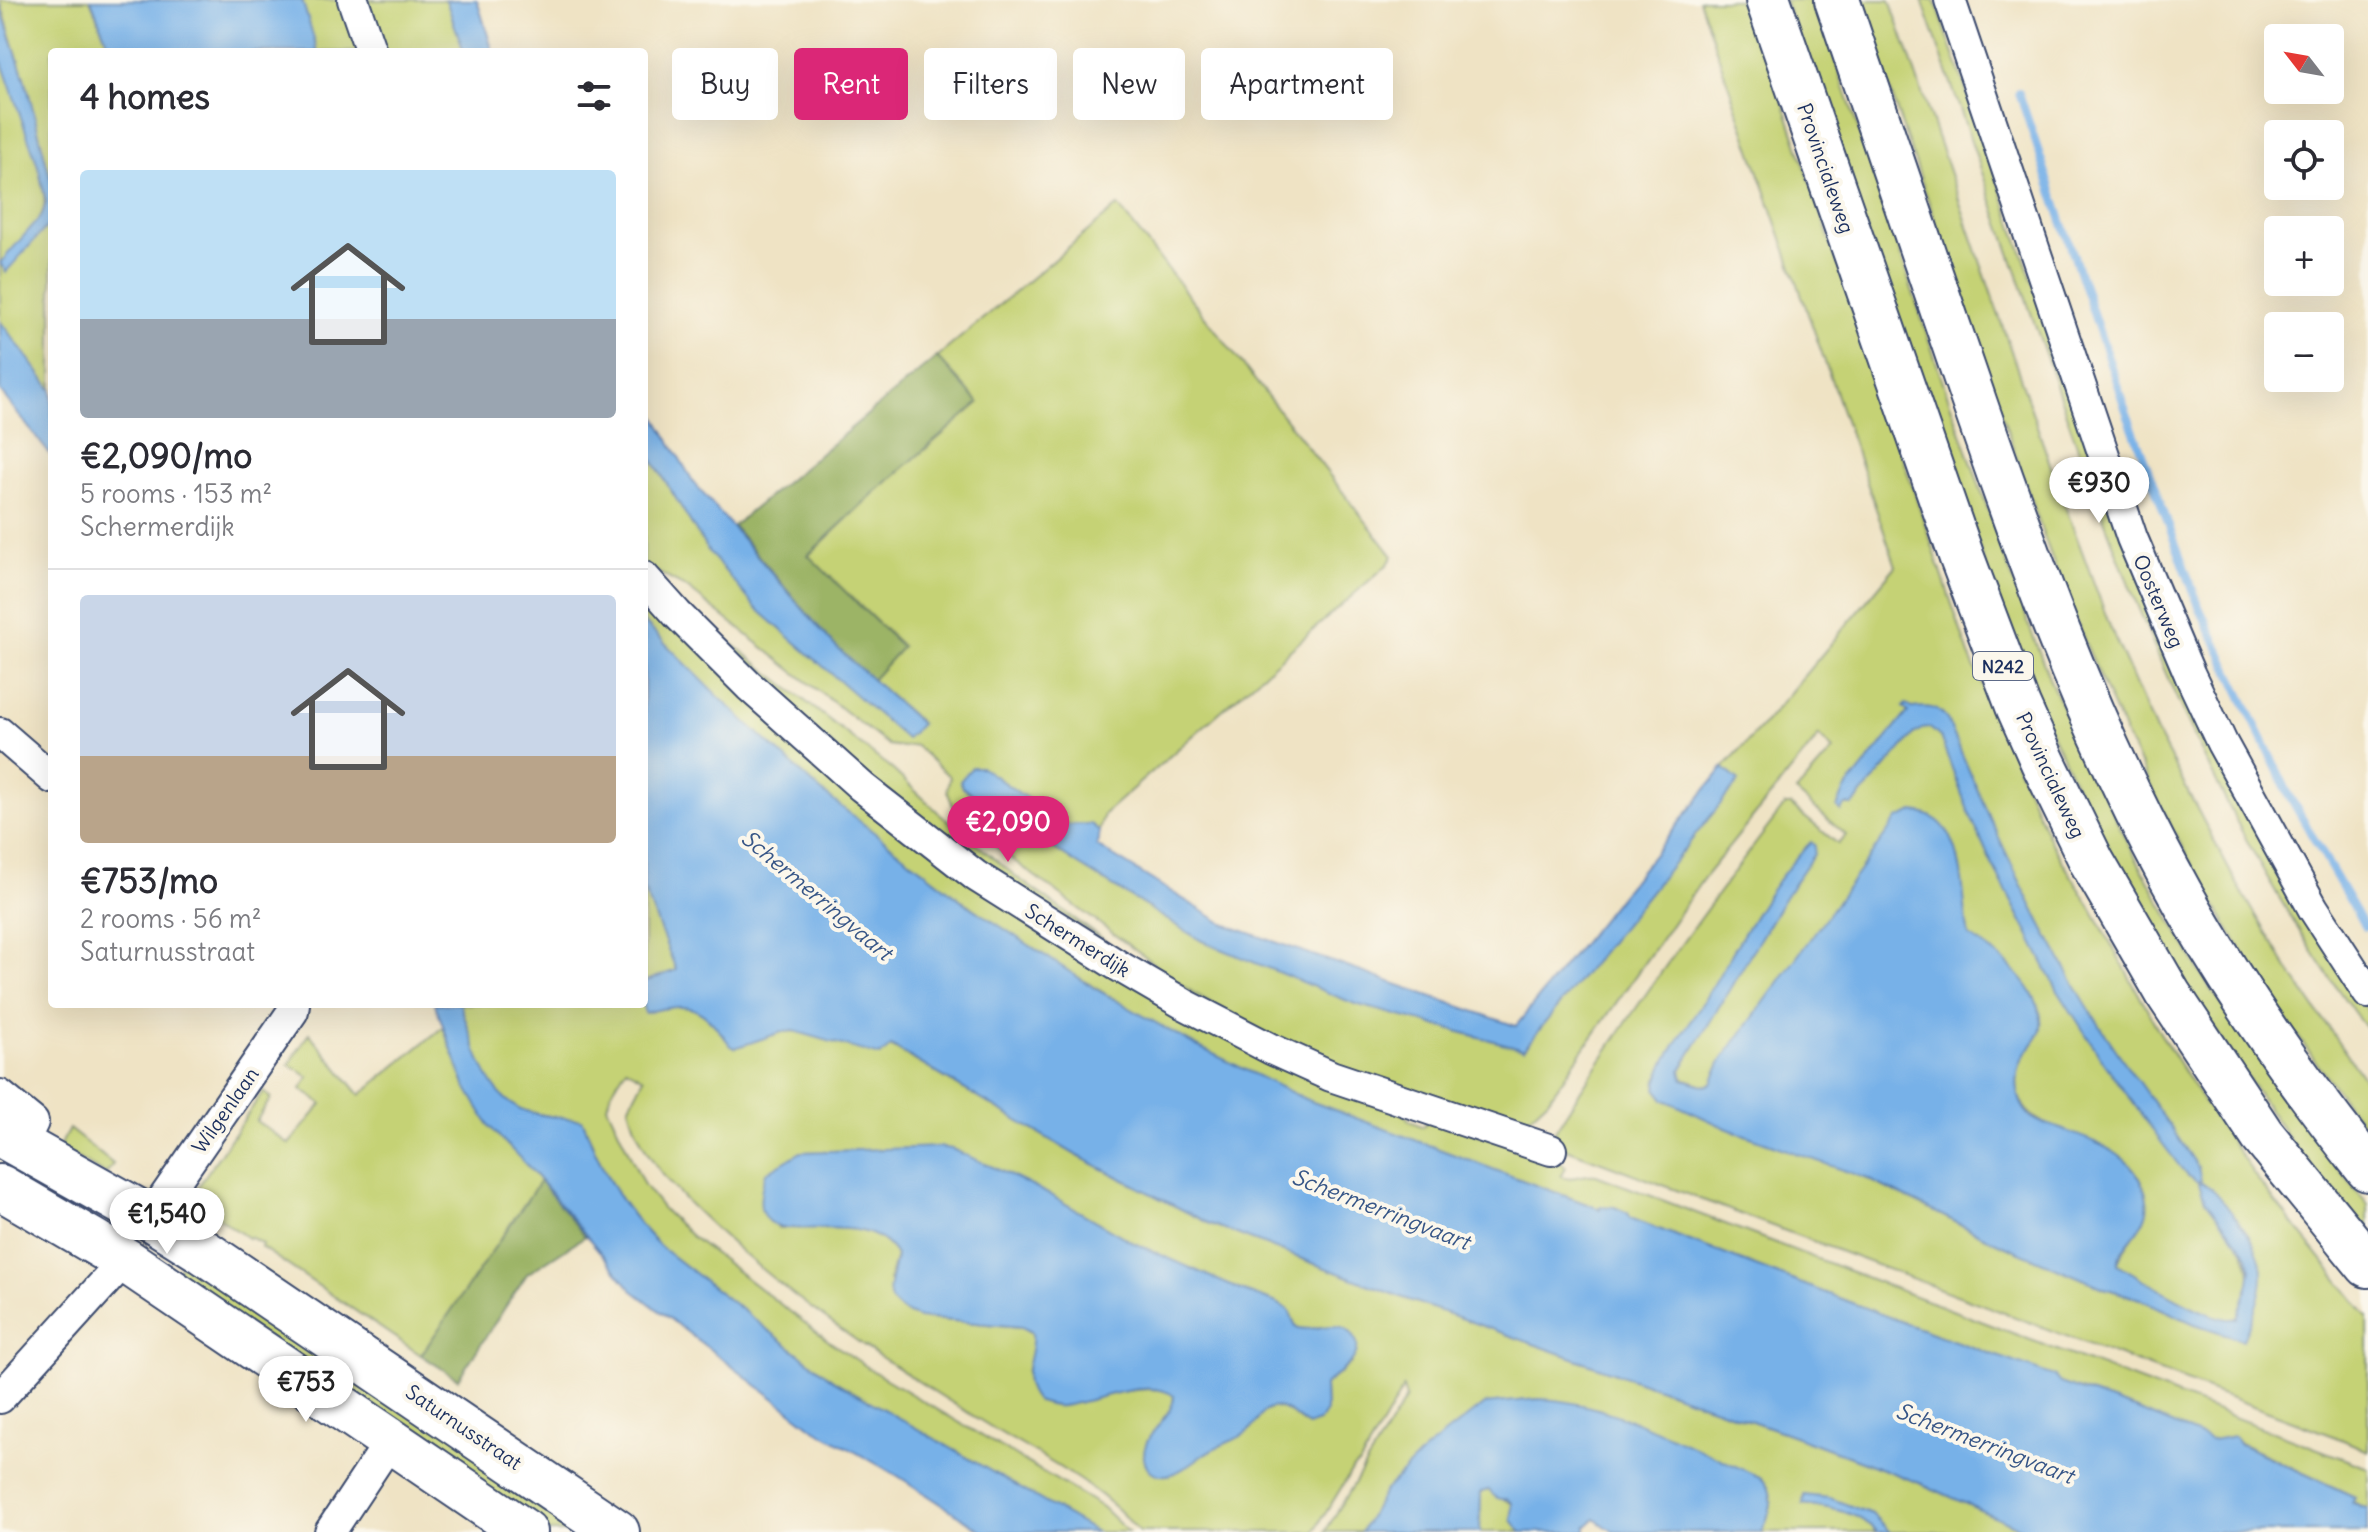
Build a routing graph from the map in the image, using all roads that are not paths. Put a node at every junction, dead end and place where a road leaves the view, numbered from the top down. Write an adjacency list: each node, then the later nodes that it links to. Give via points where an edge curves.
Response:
1 (353, 0): 5 (street)
2 (1768, 0): 18 (main road, Provincialeweg / N242, via 1962,558 2043,762 2092,862 2186,1021 2262,1135)
3 (1837, 0): 14 (main road, via 2017,528 2092,717 2169,875 2211,945 2253,1013)
4 (1950, 0): 9 (street, Oosterweg, via 2138,552 2222,743 2313,908)
5 (370, 48)
6 (648, 581): 13 (street, Schermerdijk, via 749,686 862,787 976,876 1117,965 1331,1076)
7 (0, 733): 8 (street)
8 (48, 775)
9 (2368, 993)
10 (293, 1008): 16 (street, Wilgenlaan)
11 (0, 1095): 12 (street, via 33,1122)
12 (11, 1140): 16 (main road, Saturnusstraat)
13 (1551, 1150)
14 (2368, 1169)
15 (0, 1187): 17 (main road)
16 (150, 1218): 17 (main road, Wilgenlaan); 23 (main road, Saturnusstraat)
17 (125, 1260): 19 (street, Wilgenlaan); 20 (main road)
18 (2368, 1265)
19 (0, 1398)
20 (391, 1440): 21 (street); 22 (main road)
21 (330, 1532)
22 (525, 1532)
23 (617, 1532)

